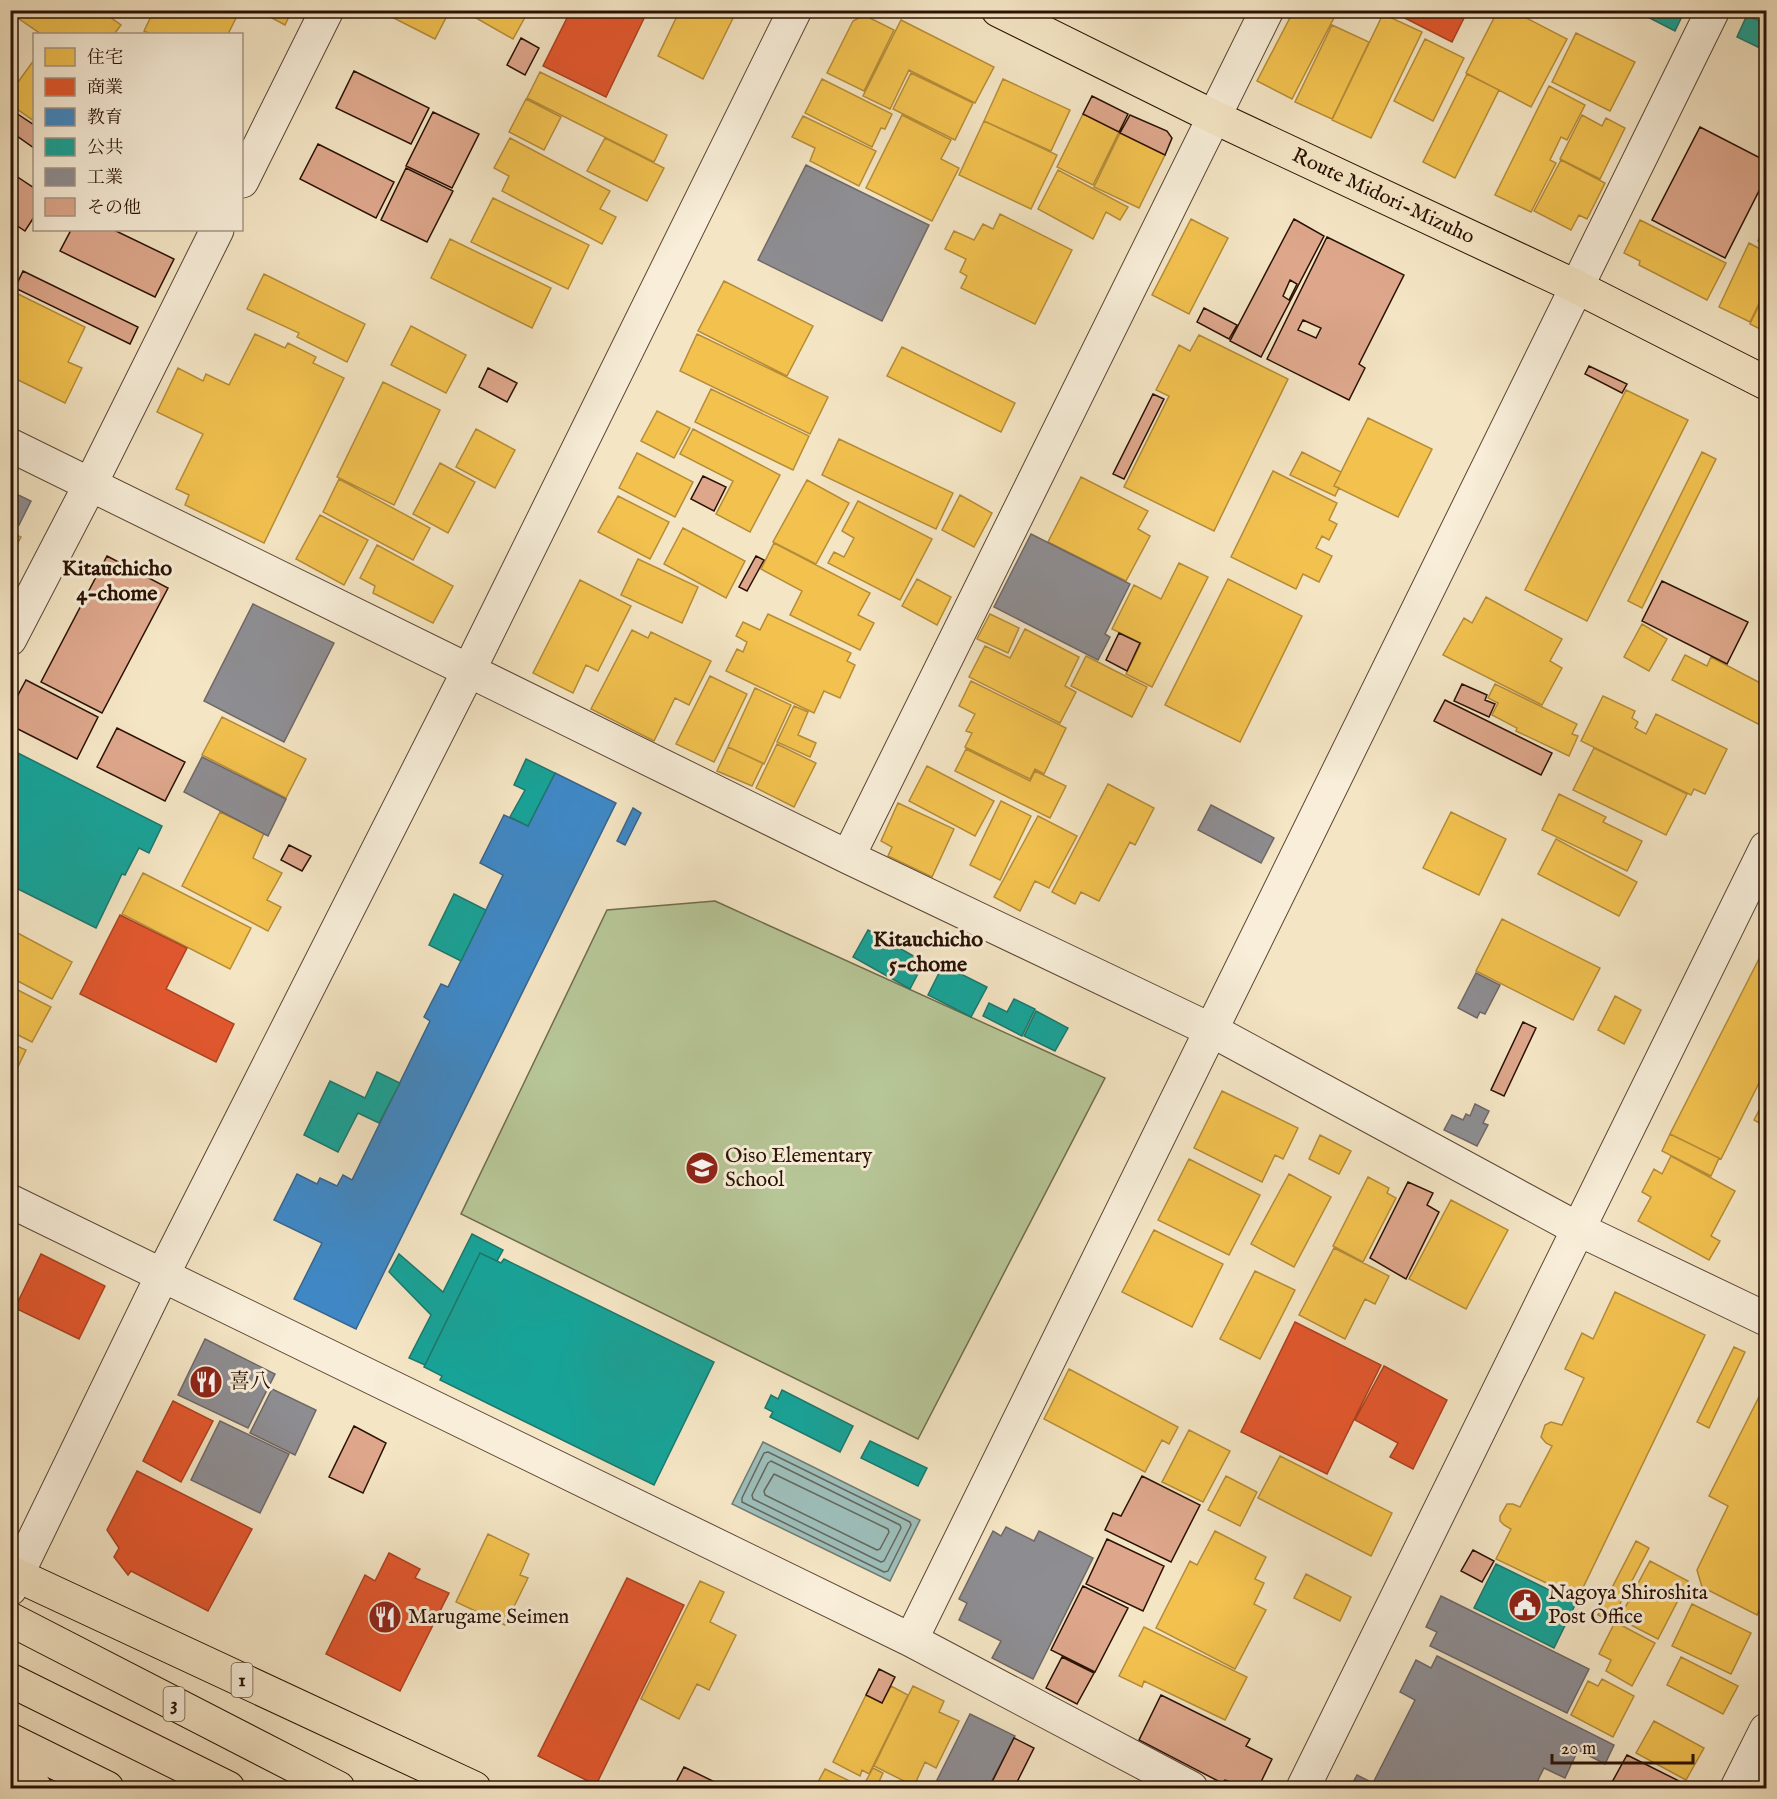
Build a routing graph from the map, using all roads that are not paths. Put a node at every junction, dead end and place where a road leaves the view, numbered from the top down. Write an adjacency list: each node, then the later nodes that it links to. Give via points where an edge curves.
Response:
1 (327, 10): 7 (street)
2 (795, 10): 14 (street)
3 (998, 10): 6 (main road, Route Midori-Mizuho)
4 (1267, 10): 6 (street)
5 (1713, 10): 9 (street)
6 (1214, 117): 9 (main road, Route Midori-Mizuho); 16 (street)
7 (243, 179)
8 (217, 231): 12 (street)
9 (1577, 286): 10 (main road, Route Midori-Mizuho); 17 (street)
10 (1767, 384)
11 (10, 445): 12 (street)
12 (90, 485): 13 (street); 14 (street)
13 (10, 639)
14 (469, 670): 16 (street); 20 (street)
15 (1767, 848): 19 (street)
16 (848, 857): 17 (street)
17 (1211, 1030): 19 (street); 24 (street)
18 (10, 1201): 20 (street)
19 (1580, 1230): 21 (street); 35 (street)
20 (163, 1274): 22 (street); 24 (street)
21 (1767, 1319)
22 (13, 1579): 33 (main road, 1)
23 (10, 1619): 32 (main road, 3)
24 (911, 1640): 34 (street)
25 (10, 1680): 31 (main road)
26 (1767, 1730): 36 (street)
27 (10, 1740): 30 (main road)
28 (10, 1776): 29 (main road)
29 (36, 1788)
30 (107, 1788)
31 (228, 1788)
32 (338, 1788)
33 (474, 1788)
34 (1191, 1788)
35 (1303, 1788)
36 (1737, 1788)

